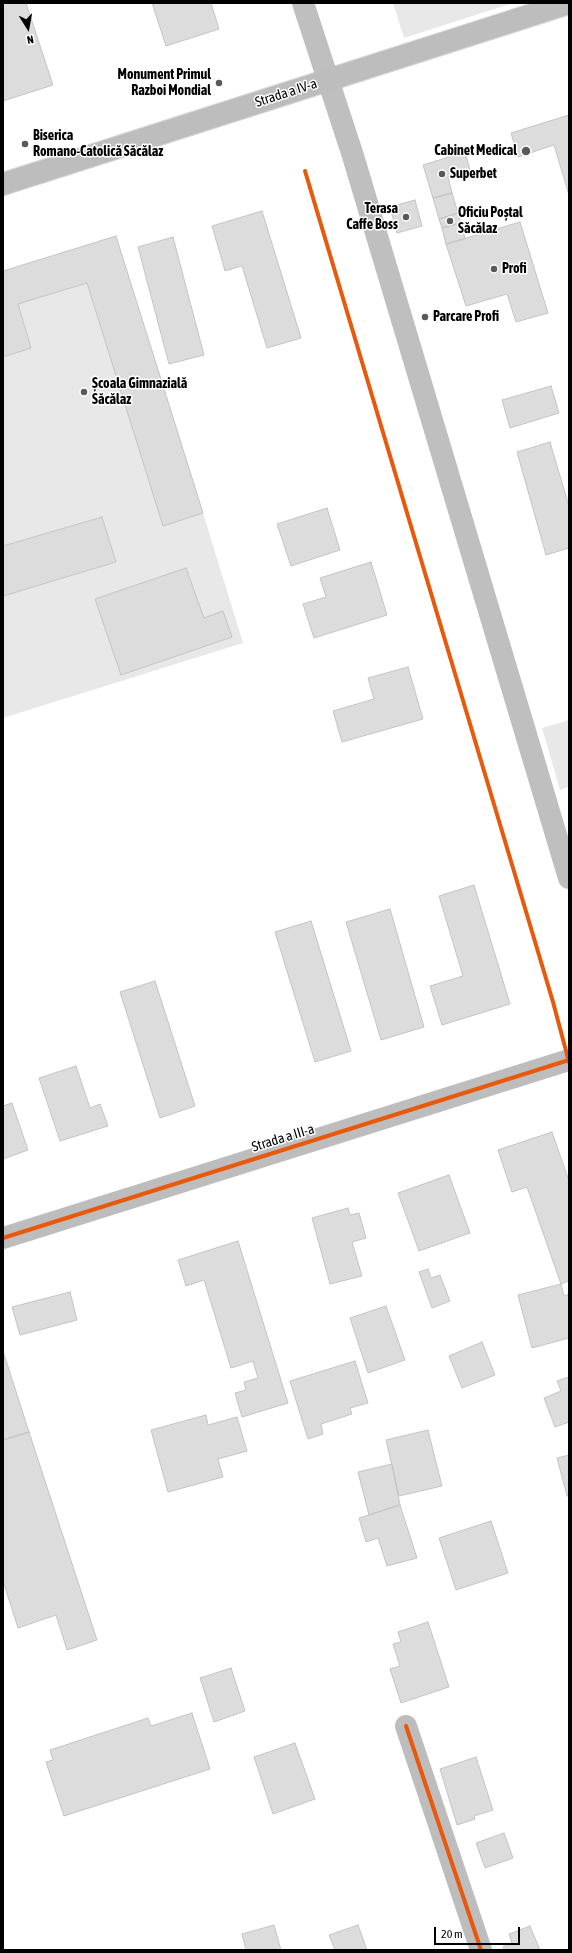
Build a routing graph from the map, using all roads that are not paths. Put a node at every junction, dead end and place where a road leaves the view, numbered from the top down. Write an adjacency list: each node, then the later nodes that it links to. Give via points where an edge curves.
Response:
1 (303, 3): 3 (main road)
2 (569, 3): 3 (street, Strada a IV-a)
3 (328, 80): 4 (street, Strada a IV-a); 5 (main road)
4 (3, 184)
5 (569, 878)
6 (569, 1060): 7 (street, Strada a III-a)
7 (3, 1238)
8 (406, 1726): 9 (street)
9 (481, 1950)

